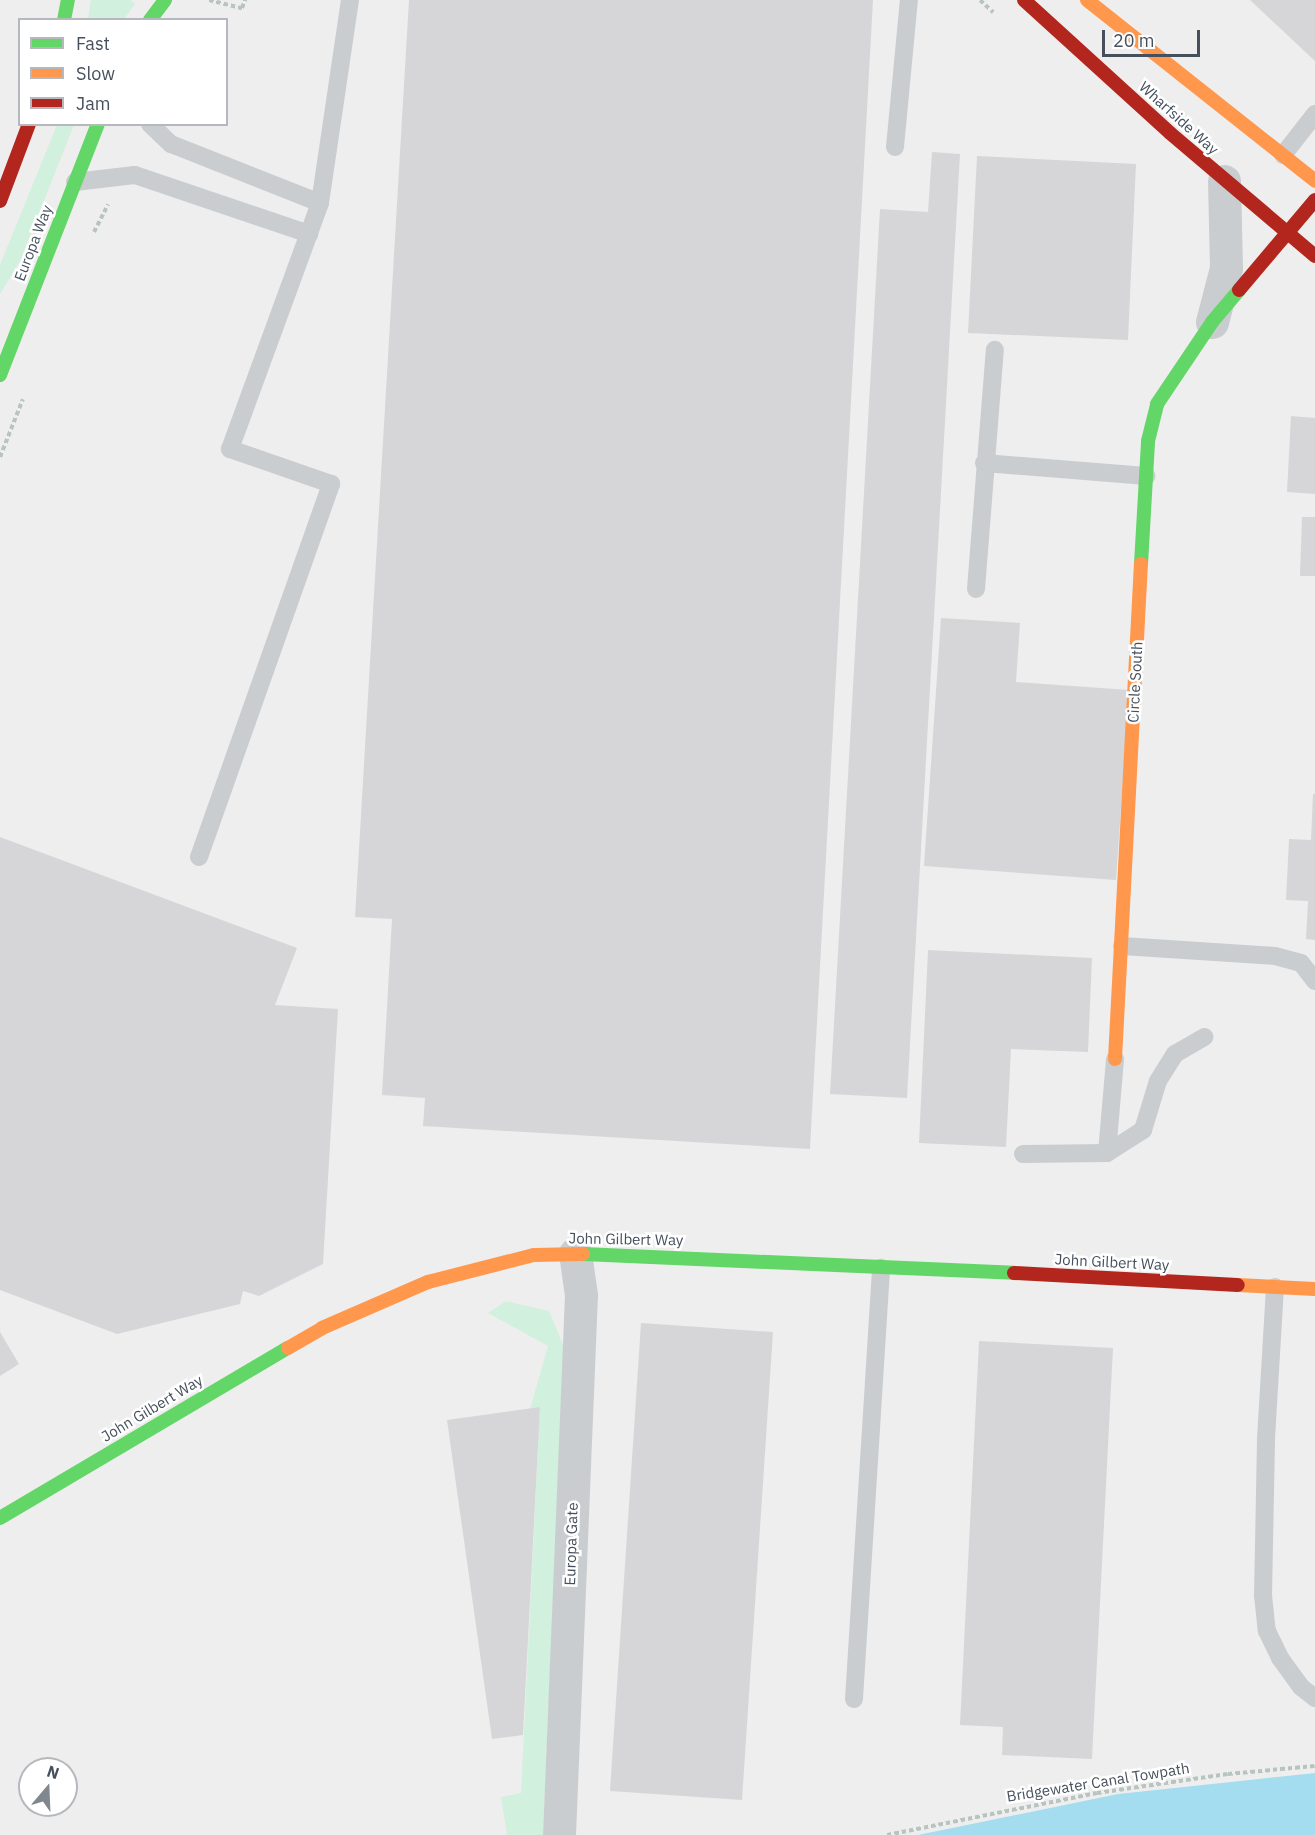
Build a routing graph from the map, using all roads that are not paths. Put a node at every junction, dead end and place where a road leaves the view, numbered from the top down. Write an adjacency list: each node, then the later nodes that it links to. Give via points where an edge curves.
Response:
1 (68, 0): 7 (main road)
2 (165, 0): 8 (main road)
3 (350, 0): 20 (lane)
4 (909, 0): 13 (lane)
5 (1024, 0): 15 (main road, Wharfside Way)
6 (1087, 0): 14 (main road)
7 (64, 18)
8 (152, 18)
9 (1315, 114): 14 (lane)
10 (28, 126): 18 (main road)
11 (97, 126): 17 (main road, Europa Way)
12 (152, 126): 20 (lane, via 171,144)
13 (895, 147)
14 (1283, 155): 16 (main road)
15 (1224, 181): 22 (main road, Wharfside Way); 24 (street, Circle South, via 1226,268)
16 (1315, 181)
17 (75, 182): 21 (lane, via 135,175); 26 (main road, Europa Way)
18 (0, 201)
19 (1315, 201): 22 (main road, Circle South)
20 (320, 203): 21 (lane)
21 (309, 234): 30 (lane, via 230,448 331,483)
22 (1288, 235): 23 (main road, Wharfside Way); 24 (main road, Circle South)
23 (1315, 256)
24 (1212, 322): 28 (main road, Circle South, via 1157,404)
25 (995, 350): 27 (lane)
26 (0, 375)
27 (984, 463): 28 (lane); 29 (lane)
28 (1146, 476): 31 (main road, Circle South)
29 (976, 590)
30 (199, 857)
31 (1122, 945): 32 (lane, via 1275,956 1301,963); 34 (main road, Circle South)
32 (1315, 981)
33 (1204, 1037): 35 (lane, via 1175,1053 1158,1081 1143,1130)
34 (1115, 1059): 35 (lane)
35 (1107, 1153): 36 (lane)
36 (1023, 1154)
37 (575, 1253): 38 (main road, John Gilbert Way); 41 (main road, John Gilbert Way, via 534,1255 480,1266 374,1304 271,1357); 44 (street, Europa Gate, via 581,1295)
38 (881, 1268): 39 (main road, John Gilbert Way); 43 (lane)
39 (1275, 1287): 40 (main road, John Gilbert Way); 42 (lane, via 1263,1595 1267,1631 1280,1658 1301,1687)
40 (1315, 1289)
41 (1, 1515)
42 (1315, 1698)
43 (854, 1699)
44 (559, 1835)

